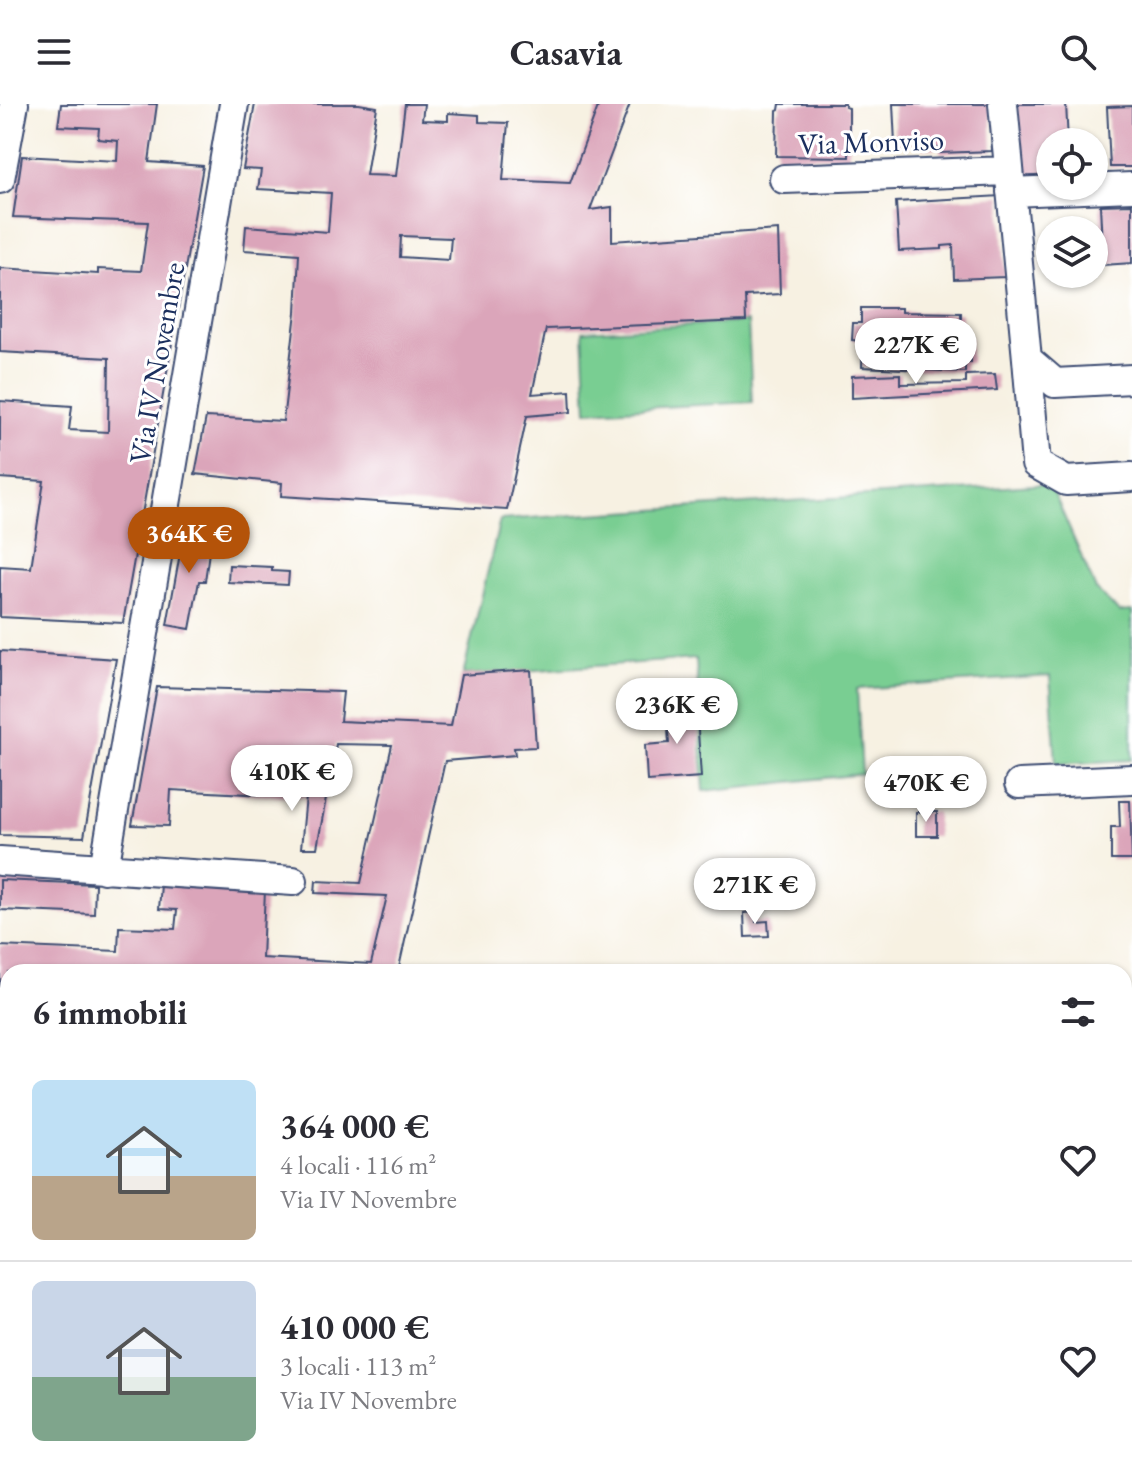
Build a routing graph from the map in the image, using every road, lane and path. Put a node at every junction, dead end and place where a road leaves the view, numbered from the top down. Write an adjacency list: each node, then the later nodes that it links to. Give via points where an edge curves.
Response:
1 (14, 104): 4 (street)
2 (234, 104): 14 (street, Via IV Novembre)
3 (1003, 104): 6 (street)
4 (0, 179)
5 (784, 179): 6 (street, Via Monviso)
6 (1010, 182): 7 (street, Via Monviso); 8 (street)
7 (1132, 187)
8 (1027, 359): 9 (street, via 1055,383); 10 (street, via 1036,464 1066,481)
9 (1132, 379)
10 (1132, 477)
11 (1132, 779): 12 (street)
12 (1019, 784)
13 (0, 861): 14 (street)
14 (104, 869): 15 (street)
15 (293, 881)

